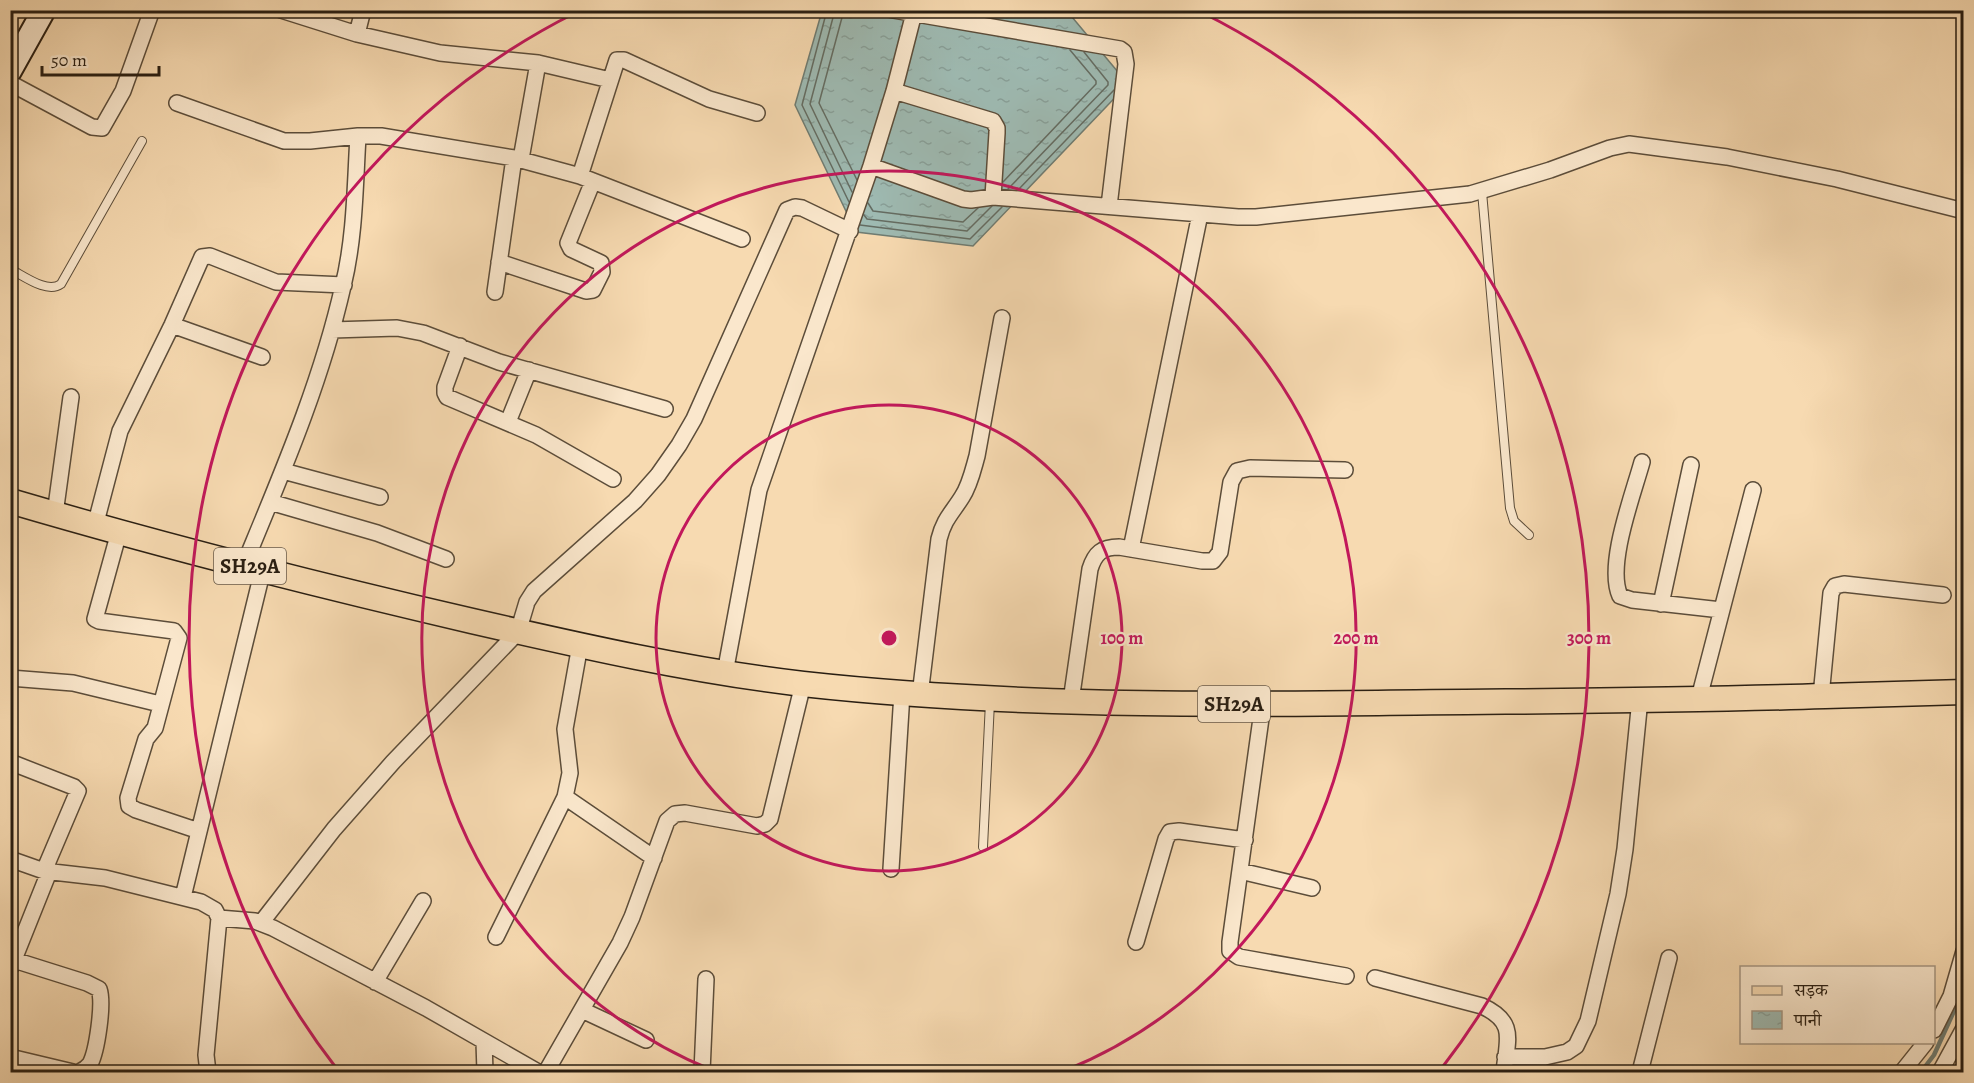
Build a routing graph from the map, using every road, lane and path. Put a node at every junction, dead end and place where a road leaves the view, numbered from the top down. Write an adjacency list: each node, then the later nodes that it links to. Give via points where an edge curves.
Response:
1 (44, 10): 9 (street)
2 (152, 10): 11 (street, via 123,91 102,128 92,127)
3 (281, 10): 7 (street)
4 (363, 10): 7 (street)
5 (893, 10): 6 (street)
6 (914, 13): 12 (street); 22 (street, via 1112,46 1124,52 1126,64)
7 (357, 34): 8 (street, via 456,56)
8 (538, 63): 10 (street); 17 (street)
9 (10, 71)
10 (610, 80): 14 (street, via 617,60 624,60 709,99); 19 (street)
11 (10, 83)
12 (894, 92): 18 (street); 21 (street, via 993,121 997,134)
13 (177, 103): 15 (street, via 284,141)
14 (757, 113)
15 (358, 136): 17 (street, via 388,137); 29 (street)
16 (142, 141): 28 (lane, via 61,284 48,287)
17 (518, 158): 19 (street); 27 (street)
18 (871, 166): 21 (street, via 963,199); 25 (street)
19 (587, 178): 26 (street); 27 (street, via 568,243 571,249 601,263 603,269 593,290 586,291)
20 (1482, 192): 23 (street, via 1629,144 1727,157 1837,179); 24 (street, via 1282,215); 52 (lane, via 1510,508 1514,521)
21 (993, 197): 22 (street)
22 (1109, 206): 24 (street)
23 (1964, 211)
24 (1200, 214): 53 (street)
25 (850, 231): 59 (street, via 802,208 787,210 679,445 635,501 534,591); 61 (street, via 759,490)
26 (742, 239)
27 (499, 261): 30 (street)
28 (10, 269)
29 (344, 285): 32 (street, via 276,282 204,256); 33 (street)
30 (495, 292)
31 (1002, 318): 65 (street, via 971,479 944,522 939,539)
32 (172, 325): 35 (street); 50 (street, via 120,430)
33 (332, 330): 34 (street, via 411,330); 43 (street, via 310,404)
34 (460, 346): 36 (street); 39 (street, via 445,395)
35 (262, 357)
36 (529, 370): 38 (street); 39 (street)
37 (71, 397): 49 (street)
38 (665, 409)
39 (508, 422): 44 (street)
40 (1642, 462): 57 (street, via 1617,556 1616,584 1626,600)
41 (1691, 465): 57 (street)
42 (1345, 470): 53 (street, via 1237,471 1231,482 1220,552 1214,561)
43 (283, 471): 46 (street); 48 (street)
44 (612, 479)
45 (1753, 490): 58 (street)
46 (380, 497)
47 (10, 501): 49 (main road, SH29A)
48 (270, 502): 54 (street, via 377,533); 55 (street)
49 (55, 514): 50 (main road, SH29A)
50 (95, 526): 51 (main road, SH29A)
51 (119, 532): 55 (main road, SH29A); 71 (street, via 95,618 177,633)
52 (1529, 535)
53 (1131, 549): 70 (street, via 1109,547 1093,560)
54 (446, 559)
55 (253, 567): 59 (main road, SH29A); 75 (street)
56 (1943, 595): 66 (street, via 1835,586 1831,593)
57 (1661, 604): 58 (street)
58 (1721, 610): 68 (street)
59 (507, 629): 60 (main road, SH29A); 87 (street, via 334,830)
60 (580, 645): 61 (main road, SH29A); 74 (street, via 565,729 570,773)
61 (725, 673): 63 (main road, SH29A)
62 (10, 678): 71 (street, via 84,684)
63 (803, 684): 65 (main road, SH29A); 78 (street, via 768,822 757,825 675,814 667,821)
64 (1964, 692): 66 (main road, SH29A)
65 (911, 694): 67 (main road, SH29A); 80 (street)
66 (1821, 696): 68 (main road, SH29A)
67 (990, 697): 70 (main road, SH29A); 77 (lane)
68 (1699, 698): 69 (main road, SH29A)
69 (1640, 699): 72 (main road, SH29A); 104 (street, via 1618,894 1587,1021 1576,1046 1567,1052 1545,1057)
70 (1071, 701): 72 (main road, SH29A)
71 (160, 704): 75 (street, via 155,728 146,739 128,798 129,806)
72 (1263, 704): 76 (street)
73 (10, 762): 82 (street, via 78,791)
74 (565, 797): 78 (street); 88 (street)
75 (199, 831): 84 (street)
76 (1245, 840): 81 (street); 89 (street, via 1170,832)
77 (983, 848)
78 (654, 858): 97 (street, via 620,943)
79 (10, 859): 82 (street)
80 (891, 869)
81 (1240, 871): 83 (street); 93 (street, via 1230,942 1232,953)
82 (46, 872): 84 (street, via 105,878); 92 (street)
83 (1312, 888)
84 (183, 897): 86 (street, via 201,902)
85 (423, 901): 96 (street)
86 (217, 914): 87 (street); 107 (street)
87 (261, 923): 96 (street)
88 (496, 937)
89 (1136, 942)
90 (1964, 951): 98 (street, via 1951,996)
91 (1669, 958): 113 (street)
92 (12, 964): 106 (street, via 98,987 101,1001 93,1057 86,1069)
93 (1346, 976)
94 (1375, 978): 104 (street, via 1493,1011 1502,1018 1507,1030)
95 (706, 979): 111 (street)
96 (375, 982): 101 (street)
97 (582, 1010): 100 (street); 110 (street)
98 (1935, 1028)
99 (1964, 1028): 115 (street)
100 (646, 1040)
101 (484, 1042): 108 (street); 109 (street)
102 (1924, 1044): 114 (street)
103 (10, 1057): 105 (street)
104 (1505, 1057): 112 (street)
105 (73, 1072)
106 (79, 1072)
107 (208, 1072)
108 (485, 1072)
109 (538, 1072)
110 (546, 1072)
111 (702, 1072)
112 (1504, 1072)
113 (1640, 1072)
114 (1902, 1072)
115 (1940, 1072)

